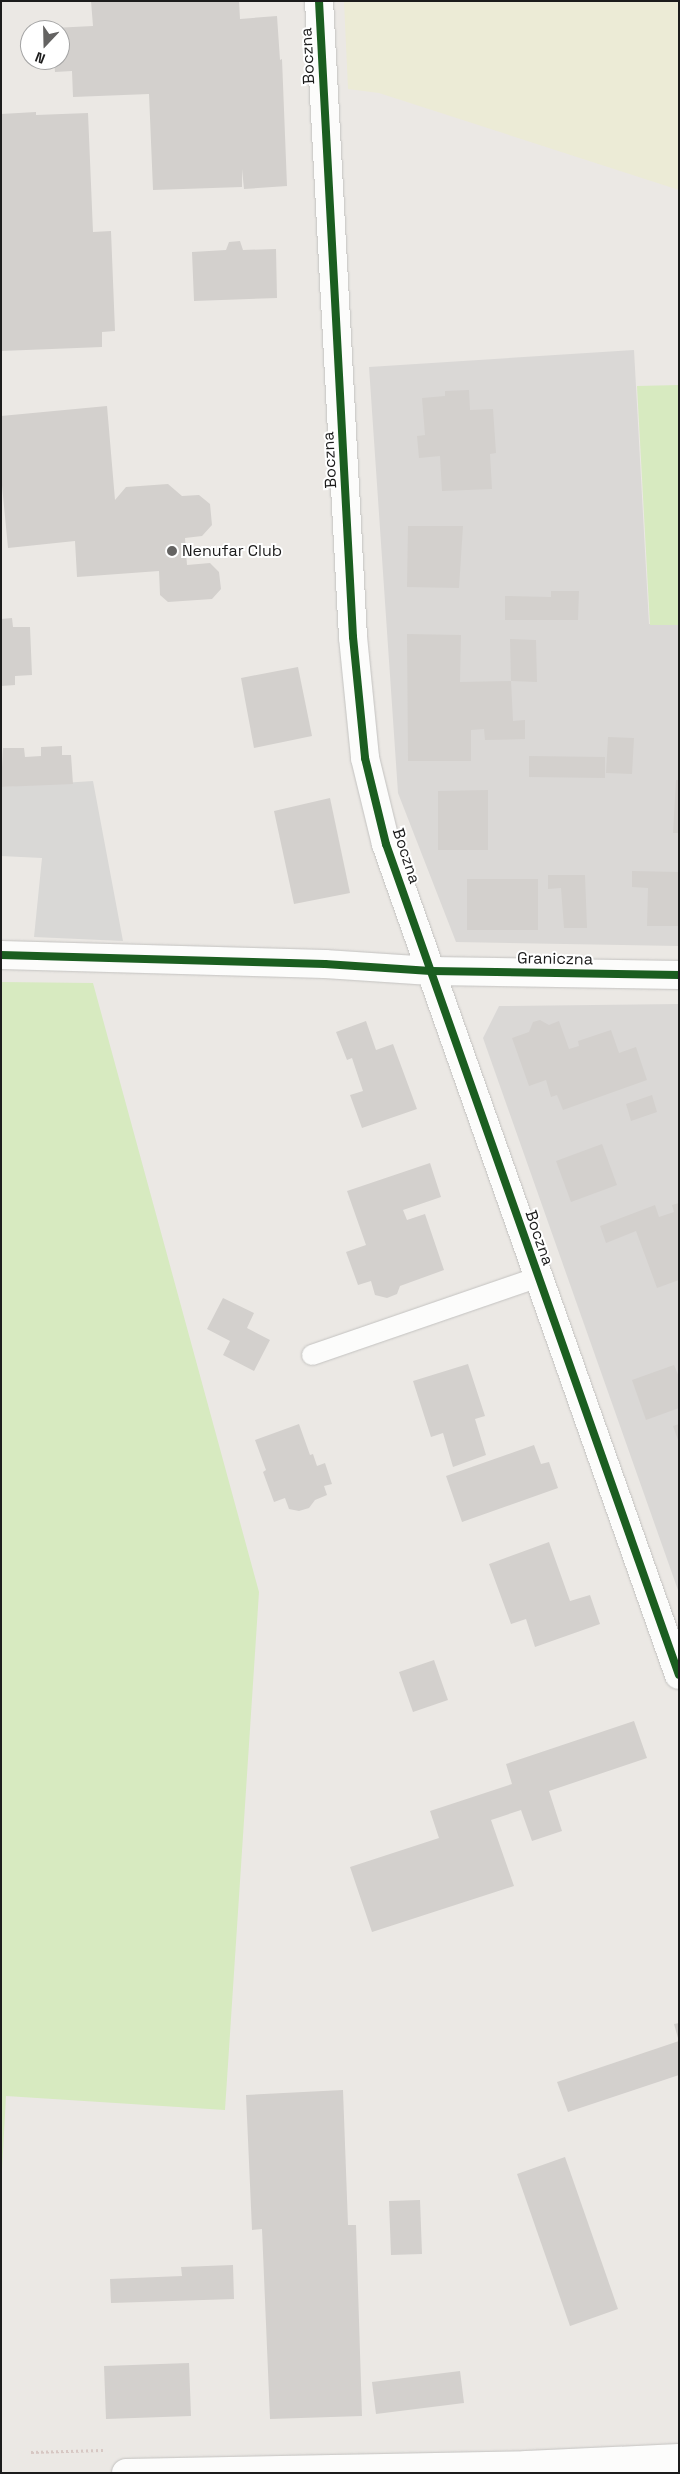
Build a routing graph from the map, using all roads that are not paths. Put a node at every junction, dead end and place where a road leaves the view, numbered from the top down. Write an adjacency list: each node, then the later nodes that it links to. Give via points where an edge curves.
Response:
1 (319, 1): 3 (street, Boczna, via 353,637 365,758 386,844)
2 (1, 955): 3 (street, Graniczna)
3 (431, 971): 4 (street, Graniczna); 5 (street, Boczna)
4 (679, 975)
5 (538, 1277): 6 (lane, Boczna); 7 (street, Boczna)
6 (312, 1355)
7 (679, 1675)
8 (679, 2458): 9 (street)
9 (126, 2473)

